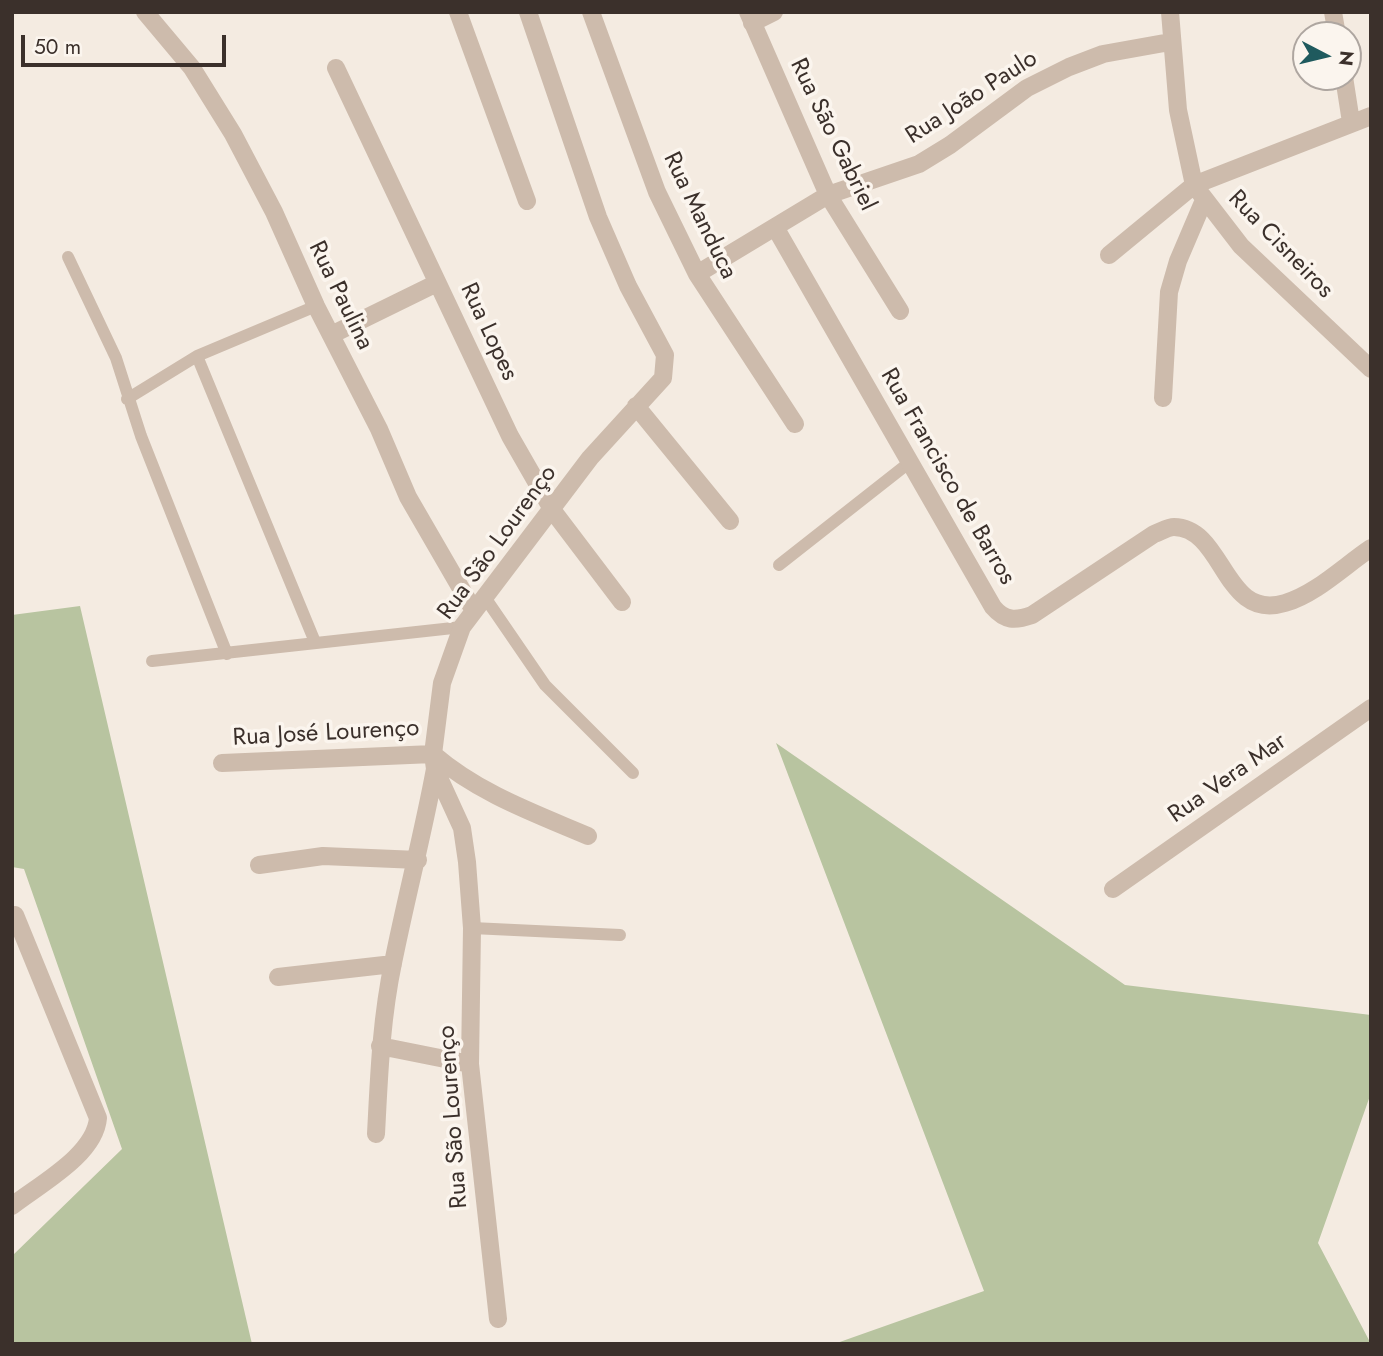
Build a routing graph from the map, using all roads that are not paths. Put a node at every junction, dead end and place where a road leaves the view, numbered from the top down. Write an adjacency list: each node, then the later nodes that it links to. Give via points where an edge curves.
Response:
1 (145, 12): 21 (street, Rua Paulina, via 192,68 233,134)
2 (458, 12): 15 (street)
3 (528, 12): 28 (street, Rua São Lourenço, via 598,217 665,355 663,378)
4 (591, 12): 19 (street, Rua Manduca, via 657,191)
5 (774, 12): 7 (street)
6 (1170, 12): 8 (street, Rua Cisneiros)
7 (750, 18): 14 (street, Rua São Gabriel)
8 (1170, 42): 13 (street, Rua Cisneiros, via 1178,110); 14 (street, Rua João Paulo, via 1103,54 1069,67 1027,88 919,164)
9 (336, 68): 20 (street, Rua Lopes)
10 (1346, 91): 12 (street)
11 (1371, 116): 12 (street)
12 (1351, 122): 13 (street)
13 (1199, 192): 17 (street); 25 (street, Rua Cisneiros, via 1241,246); 26 (street, via 1170,292)
14 (828, 195): 16 (street, Rua João Paulo); 22 (street, Rua São Gabriel)
15 (527, 201)
16 (775, 227): 19 (street, Rua João Paulo); 30 (street, Rua Francisco de Barros)
17 (1109, 255)
18 (68, 257): 27 (lane, via 116,358)
19 (697, 274): 29 (street, Rua Manduca)
20 (437, 283): 23 (street); 31 (street, Rua Lopes, via 510,436)
21 (316, 306): 23 (street, Rua Paulina); 24 (lane)
22 (900, 311)
23 (331, 335): 36 (street, Rua Paulina, via 414,509)
24 (197, 356): 27 (lane); 38 (lane)
25 (1371, 369)
26 (1163, 398)
27 (127, 399): 39 (lane)
28 (636, 406): 31 (street, Rua São Lourenço, via 590,458); 32 (street)
29 (795, 424)
30 (910, 462): 33 (street, Rua Francisco de Barros, via 993,607 1013,620 1032,615 1154,534 1172,527 1198,538 1255,605 1301,597); 34 (lane)
31 (554, 511): 35 (street, Rua Lopes); 36 (street, Rua São Lourenço)
32 (730, 521)
33 (1371, 548)
34 (779, 565)
35 (622, 601)
36 (479, 604): 37 (street, Rua São Lourenço); 44 (lane, via 545,685)
37 (462, 627): 38 (lane); 42 (street, Rua São Lourenço, via 442,683)
38 (315, 642): 39 (lane)
39 (227, 654): 40 (lane)
40 (152, 661)
41 (1371, 708): 48 (street, Rua Vera Mar)
42 (434, 761): 43 (street, Rua José Lourenço); 45 (street, via 499,798); 46 (street); 50 (street, Rua São Lourenço, via 462,828)
43 (222, 763)
44 (633, 774)
45 (588, 836)
46 (418, 860): 47 (street, via 323,856); 52 (street)
47 (259, 865)
48 (1113, 890)
49 (15, 915): 57 (street, via 97,1118 97,1132 88,1147)
50 (472, 928): 51 (lane); 55 (street, Rua São Lourenço)
51 (620, 935)
52 (393, 964): 53 (street); 54 (street)
53 (278, 976)
54 (380, 1046): 55 (street); 56 (street)
55 (470, 1064): 58 (street, Rua São Lourenço)
56 (376, 1134)
57 (12, 1206)
58 (498, 1319)

